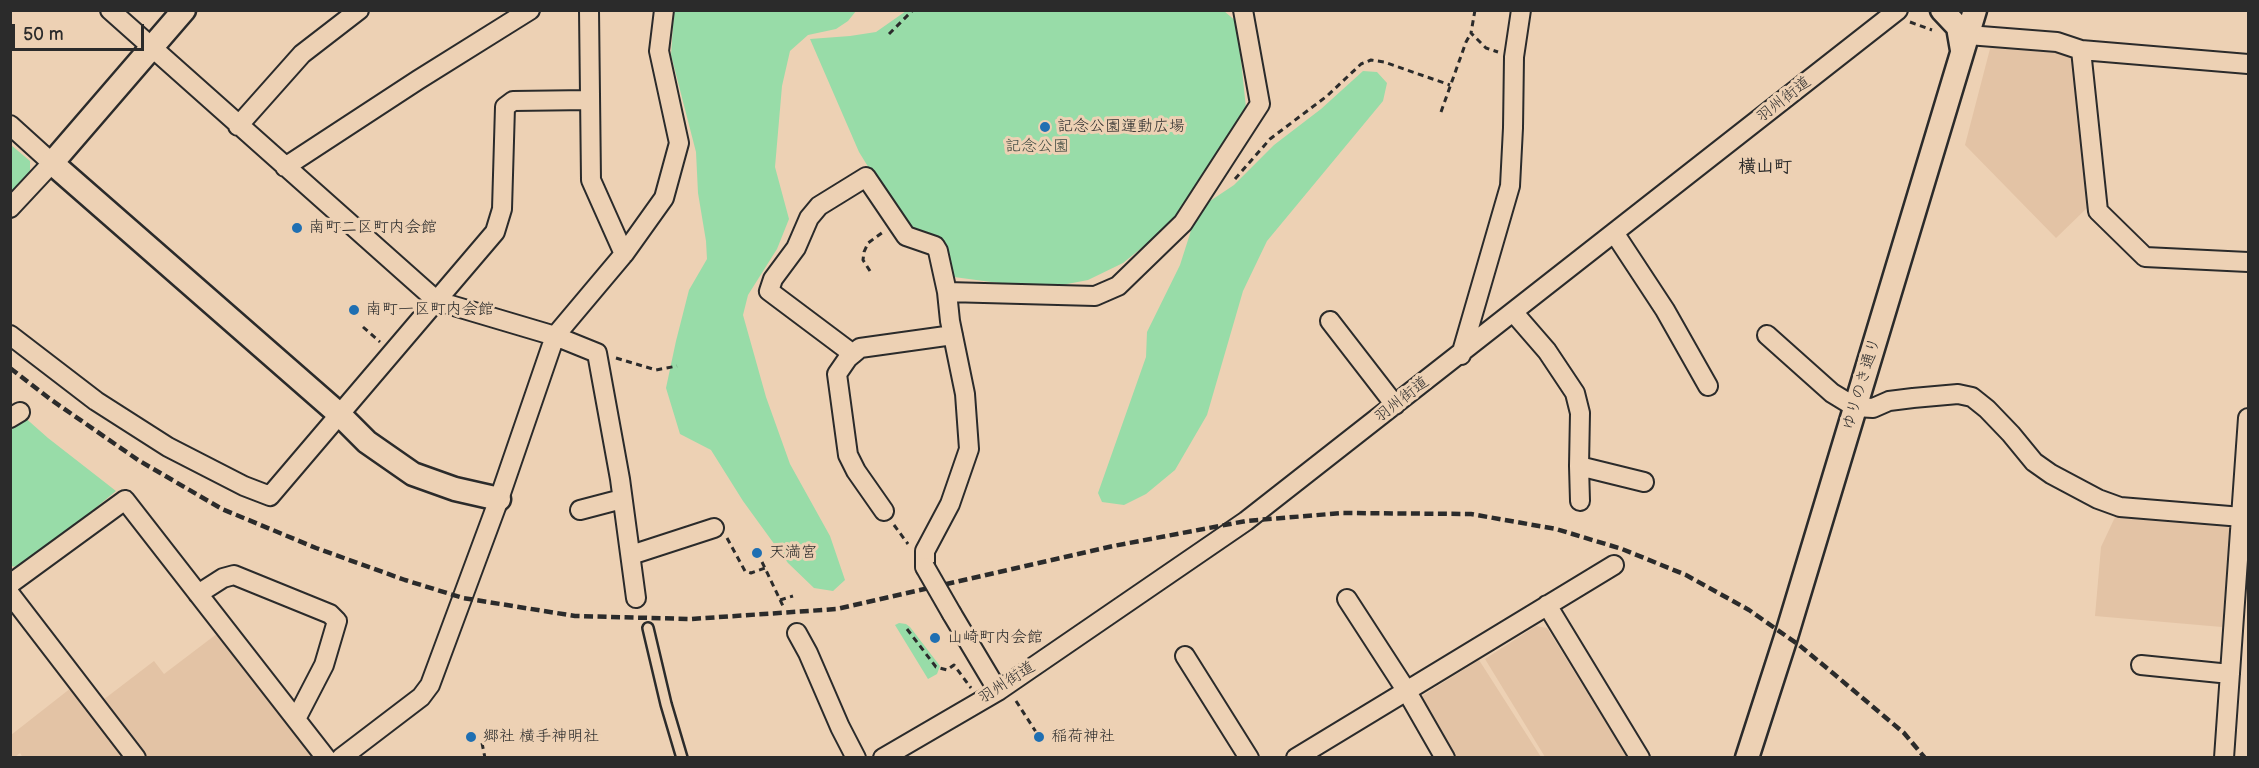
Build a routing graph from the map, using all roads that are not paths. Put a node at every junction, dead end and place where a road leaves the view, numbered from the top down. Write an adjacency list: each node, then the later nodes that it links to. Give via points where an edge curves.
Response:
1 (110, 10): 13 (street)
2 (184, 10): 13 (street)
3 (358, 10): 18 (street, via 302,54)
4 (530, 10): 20 (street)
5 (589, 10): 16 (street)
6 (664, 10): 23 (street, via 659,51 679,143 664,198)
7 (1243, 10): 25 (street, via 1260,105 1183,223 1119,286 1095,296)
8 (1521, 10): 34 (street, via 1514,57 1510,186)
9 (1898, 10): 22 (street, 羽州街道)
10 (1942, 10): 12 (street, via 1958,27)
11 (1975, 10): 12 (street, ゆりのき通り)
12 (1965, 45): 14 (street, via 2057,42); 37 (street, ゆりのき通り)
13 (150, 48): 18 (street); 19 (street)
14 (2081, 50): 15 (street); 24 (street, via 2098,211 2145,257)
15 (2248, 64)
16 (590, 100): 23 (street, via 591,180); 26 (street, via 513,101 505,107 502,209 495,232)
17 (10, 125): 19 (street)
18 (238, 126): 20 (street)
19 (52, 163): 21 (street); 38 (street)
20 (285, 168): 26 (street)
21 (10, 208)
22 (1615, 234): 27 (street, 羽州街道); 35 (street)
23 (624, 254): 32 (street)
24 (2248, 262)
25 (947, 292): 30 (street); 33 (street, via 938,251 906,236 866,177 819,206 769,291)
26 (437, 301): 32 (street); 38 (street)
27 (1514, 313): 34 (street, 羽州街道); 40 (street, via 1547,351 1575,393 1580,413)
28 (1330, 321): 36 (street)
29 (10, 335): 38 (street, via 96,401 168,447 270,496)
30 (953, 335): 33 (street, via 860,348); 52 (street, via 965,394 969,449 950,504 926,551)
31 (1767, 335): 37 (street, via 1832,393)
32 (555, 336): 42 (street); 43 (street, via 597,353)
33 (853, 354): 46 (street, via 837,374 848,455)
34 (1461, 355): 36 (street, 羽州街道)
35 (1708, 386)
36 (1395, 405): 65 (street, 羽州街道, via 1246,521)
37 (1856, 407): 47 (street, via 1873,408 1889,401 1958,394 1972,397 2034,462 2098,499 2120,507); 78 (street, ゆりのき通り)
38 (339, 414): 42 (street, via 367,442 413,474)
39 (2248, 418): 47 (street)
40 (1579, 466): 41 (street); 44 (street)
41 (1644, 482)
42 (499, 499): 70 (street, via 430,685 421,697)
43 (622, 499): 45 (street); 50 (street)
44 (1580, 501)
45 (580, 510)
46 (884, 511)
47 (2241, 517): 53 (street)
48 (714, 528): 50 (street)
49 (913, 550): 52 (street)
50 (631, 555): 57 (street)
51 (1614, 565): 59 (street)
52 (925, 567): 65 (street, bridge)
53 (2243, 571): 64 (street)
54 (10, 584): 56 (street, via 125,500)
55 (10, 594): 68 (street)
56 (198, 594): 67 (street); 67 (street, via 234,575 330,614 337,621 324,664)
57 (636, 598)
58 (1347, 599): 66 (street)
59 (1547, 605): 66 (street); 77 (street)
60 (648, 628): 71 (lane)
61 (797, 633): 72 (street)
62 (1185, 656): 74 (street)
63 (2140, 665): 64 (street)
64 (2230, 674): 79 (street)
65 (1002, 688): 73 (street, 羽州街道)
66 (1406, 690): 75 (street); 76 (street)
67 (296, 719): 69 (street)
68 (136, 758)
69 (326, 758)
70 (341, 758)
71 (682, 758)
72 (856, 758)
73 (883, 758)
74 (1249, 758)
75 (1296, 758)
76 (1445, 758)
77 (1641, 758)
78 (1747, 758)
79 (2224, 758)

